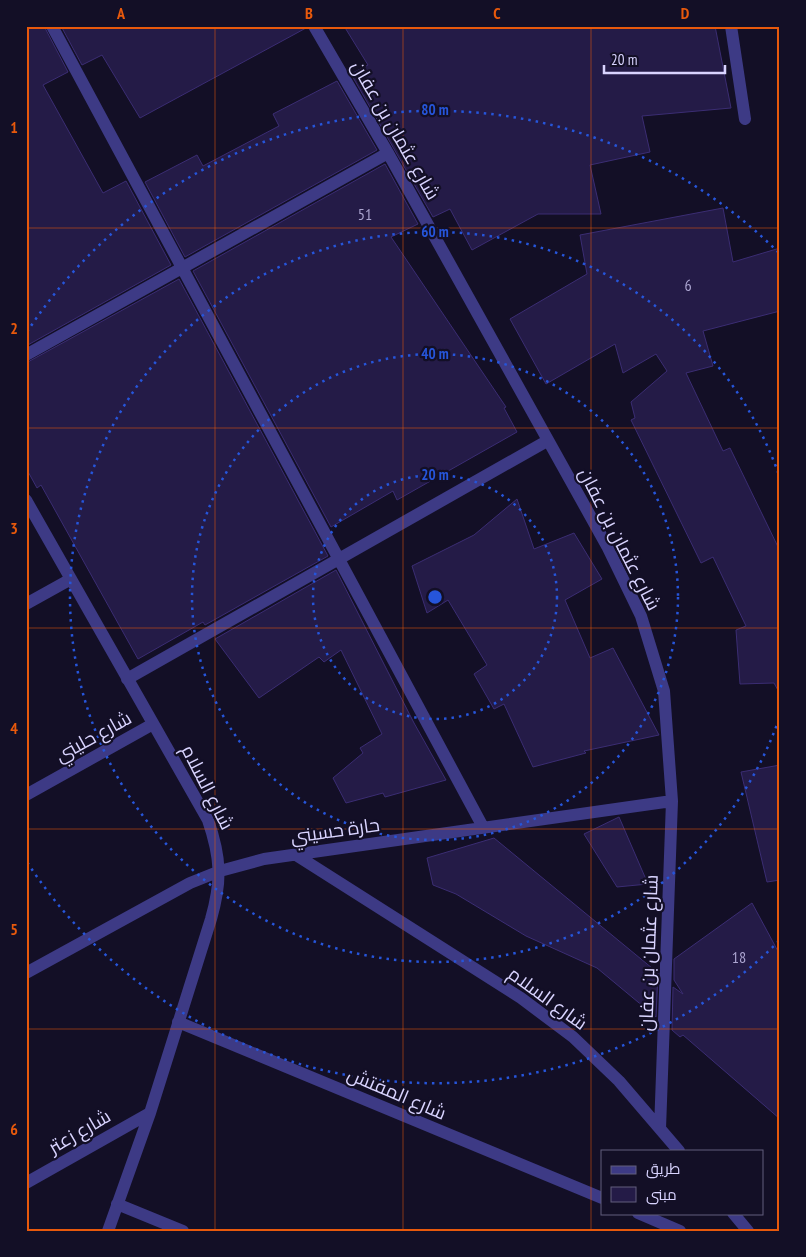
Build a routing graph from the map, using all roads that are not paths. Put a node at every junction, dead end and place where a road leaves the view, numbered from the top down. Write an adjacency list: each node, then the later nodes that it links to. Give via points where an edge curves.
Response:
1 (52, 26): 6 (street)
2 (314, 26): 5 (street, شارع عثمان بن عفان)
3 (731, 26): 4 (street)
4 (746, 119)
5 (388, 153): 6 (street); 8 (street, شارع عثمان بن عفان)
6 (182, 268): 7 (street); 10 (street)
7 (26, 355)
8 (547, 441): 10 (street); 16 (street, شارع عثمان بن عفان, via 625,581 654,653 664,691)
9 (26, 500): 11 (street, شارع السلام)
10 (339, 560): 13 (street); 17 (street)
11 (71, 579): 12 (street); 13 (street, شارع السلام)
12 (26, 604)
13 (127, 679): 14 (street, شارع السلام)
14 (153, 724): 15 (street, شارع حليني); 19 (street, شارع السلام, via 208,820)
15 (26, 795)
16 (672, 801): 17 (street, حارة حسيني); 23 (street, شارع عثمان بن عفان)
17 (483, 827): 18 (street, حارة حسيني)
18 (296, 855): 19 (street, حارة حسيني, via 264,859); 23 (street, شارع السلام, via 536,1009 573,1037 619,1081)
19 (220, 871): 20 (street, حارة حسيني, via 182,887); 21 (street, شارع السلام, via 218,896)
20 (26, 973)
21 (178, 1022): 22 (street, شارع السلام); 26 (street, شارع المفتش)
22 (150, 1113): 25 (street, شارع زعتر); 27 (street, شارع السلام)
23 (660, 1130): 24 (street, شارع السلام)
24 (678, 1150)
25 (26, 1183)
26 (601, 1198)
27 (118, 1204): 30 (street, شارع السلام); 31 (street)
28 (640, 1214): 32 (street)
29 (733, 1214): 33 (street)
30 (108, 1231)
31 (183, 1231)
32 (680, 1231)
33 (748, 1231)

